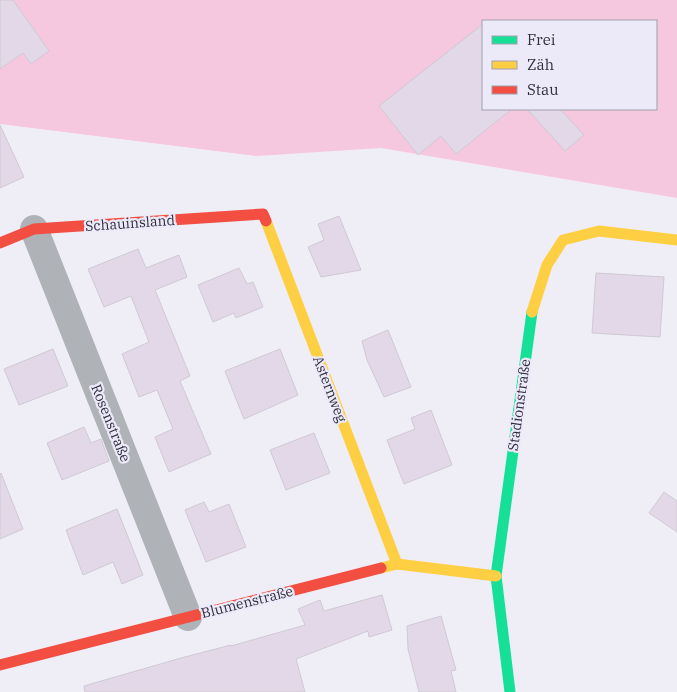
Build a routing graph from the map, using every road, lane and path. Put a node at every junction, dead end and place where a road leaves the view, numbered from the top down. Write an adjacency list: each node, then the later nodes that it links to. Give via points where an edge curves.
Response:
1 (263, 214): 2 (street, Schauinsland); 5 (street, Asternweg)
2 (34, 229): 4 (street, Schauinsland); 7 (street, Rosenstraße)
3 (677, 240): 6 (street, Stadionstraße, via 599,231 563,240 547,265 533,306)
4 (0, 243)
5 (397, 564): 6 (street, Blumenstraße); 7 (street, Blumenstraße)
6 (496, 576): 9 (street, Stadionstraße)
7 (188, 617): 8 (street, Blumenstraße)
8 (0, 665)
9 (510, 692)

